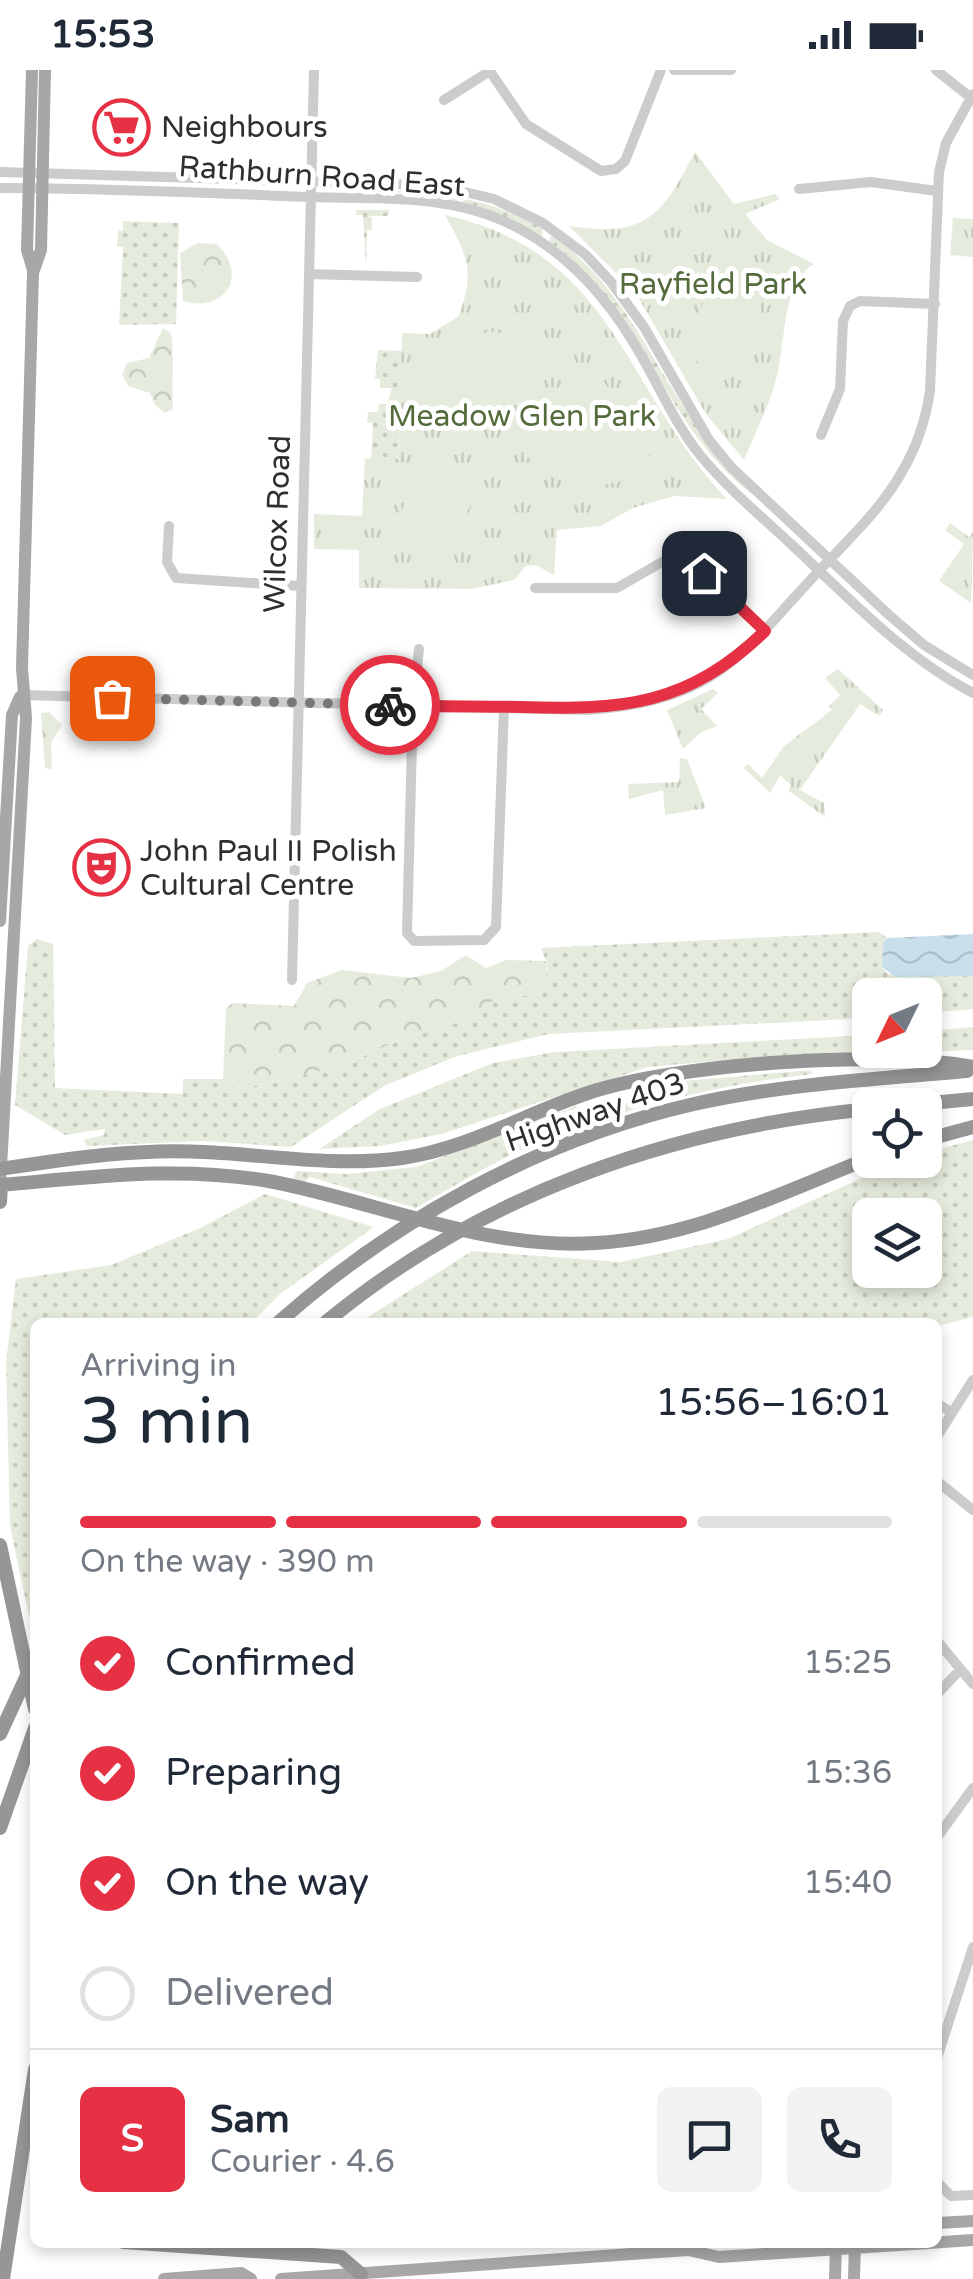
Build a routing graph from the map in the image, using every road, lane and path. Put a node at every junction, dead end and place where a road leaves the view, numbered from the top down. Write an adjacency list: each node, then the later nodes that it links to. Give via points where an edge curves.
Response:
1 (32, 70): 12 (main road)
2 (45, 70): 12 (main road)
3 (314, 70): 13 (street, Wilcox Road)
4 (661, 70): 8 (street, via 625,160 616,170 601,171 526,124)
5 (674, 70): 6 (street)
6 (732, 70)
7 (936, 70): 9 (street)
8 (490, 71): 10 (street)
9 (972, 96): 16 (street, via 946,143)
10 (444, 100)
11 (0, 172): 12 (street, Rathburn Road East)
12 (36, 180): 13 (street, Rathburn Road East); 14 (street, Rathburn Road East); 17 (street, Rathburn Road East); 31 (main road, via 28,250 34,272)
13 (312, 182): 17 (street, Wilcox Road); 23 (street, Rathburn Road East, via 449,188 494,199 543,223 595,264 628,305 709,440)
14 (0, 188)
15 (799, 188): 16 (street, via 871,182)
16 (938, 191): 20 (street)
17 (312, 197): 18 (street, Wilcox Road); 24 (street, Rathburn Road East, via 431,202 486,214 543,243 618,318 701,456)
18 (309, 274): 19 (street); 25 (street, Wilcox Road)
19 (417, 277)
20 (935, 304): 21 (street, via 850,306 843,321 840,389); 23 (street, via 930,391 920,430 903,471)
21 (822, 435)
22 (169, 526): 25 (street, via 167,562 176,578)
23 (831, 558): 24 (street); 29 (street, Rathburn Road East, via 924,645)
24 (820, 570): 27 (street); 30 (street, Rathburn Road East, via 920,660)
25 (300, 586): 32 (street, Wilcox Road)
26 (535, 588): 27 (street, via 617,588 676,554)
27 (765, 631): 34 (street, via 700,683 662,698 588,710)
28 (419, 649): 33 (street)
29 (973, 675)
30 (973, 693)
31 (21, 695): 32 (street); 35 (main road, via 12,715); 44 (main road, via 26,718)
32 (299, 703): 33 (street); 36 (street, Wilcox Road)
33 (413, 705): 34 (street); 34 (street, via 407,932 430,942 484,940 498,922)
34 (504, 707)
35 (0, 922)
36 (292, 980)
37 (973, 1069): 44 (highway, via 939,1060 651,1077 589,1092 448,1146 378,1161 156,1151); 47 (highway, Highway 403, via 750,1094 614,1128 449,1201 353,1262)
38 (973, 1100): 39 (highway)
39 (942, 1102)
40 (852, 1112): 48 (highway, Highway 403, via 705,1134 586,1172 464,1229)
41 (973, 1127): 42 (highway)
42 (942, 1135)
43 (852, 1165): 45 (highway, via 686,1229 599,1243 532,1241 275,1182 202,1173)
44 (1, 1169): 45 (main road)
45 (1, 1185): 46 (highway)
46 (0, 1202)
47 (283, 1318)
48 (332, 1318)
49 (973, 1380): 51 (street)
50 (942, 1406): 51 (street)
51 (951, 1412): 52 (street)
52 (942, 1429)
53 (942, 1485): 54 (street)
54 (973, 1510)
55 (0, 1545): 60 (highway)
56 (942, 1648): 58 (street)
57 (30, 1669): 62 (highway)
58 (959, 1671): 59 (street); 61 (street)
59 (973, 1684)
60 (30, 1686)
61 (942, 1689)
62 (0, 1734)
63 (30, 1742): 65 (highway)
64 (973, 1788): 66 (street)
65 (0, 1828)
66 (942, 1831)
67 (973, 1947): 68 (street)
68 (942, 2043)
69 (30, 2102): 83 (highway)
70 (942, 2187): 71 (street, via 951,2196)
71 (973, 2195)
72 (973, 2221): 73 (main road)
73 (942, 2224)
74 (973, 2240): 75 (main road)
75 (942, 2242)
76 (210, 2248): 82 (highway, via 340,2257)
77 (693, 2248): 81 (main road)
78 (816, 2248): 81 (main road, via 719,2258)
79 (836, 2248): 87 (main road)
80 (855, 2248): 88 (main road)
81 (688, 2250): 82 (main road)
82 (361, 2274): 86 (main road)
83 (4, 2279)
84 (164, 2279): 85 (main road, via 240,2273)
85 (251, 2279)
86 (281, 2279)
87 (834, 2279)
88 (854, 2279)

